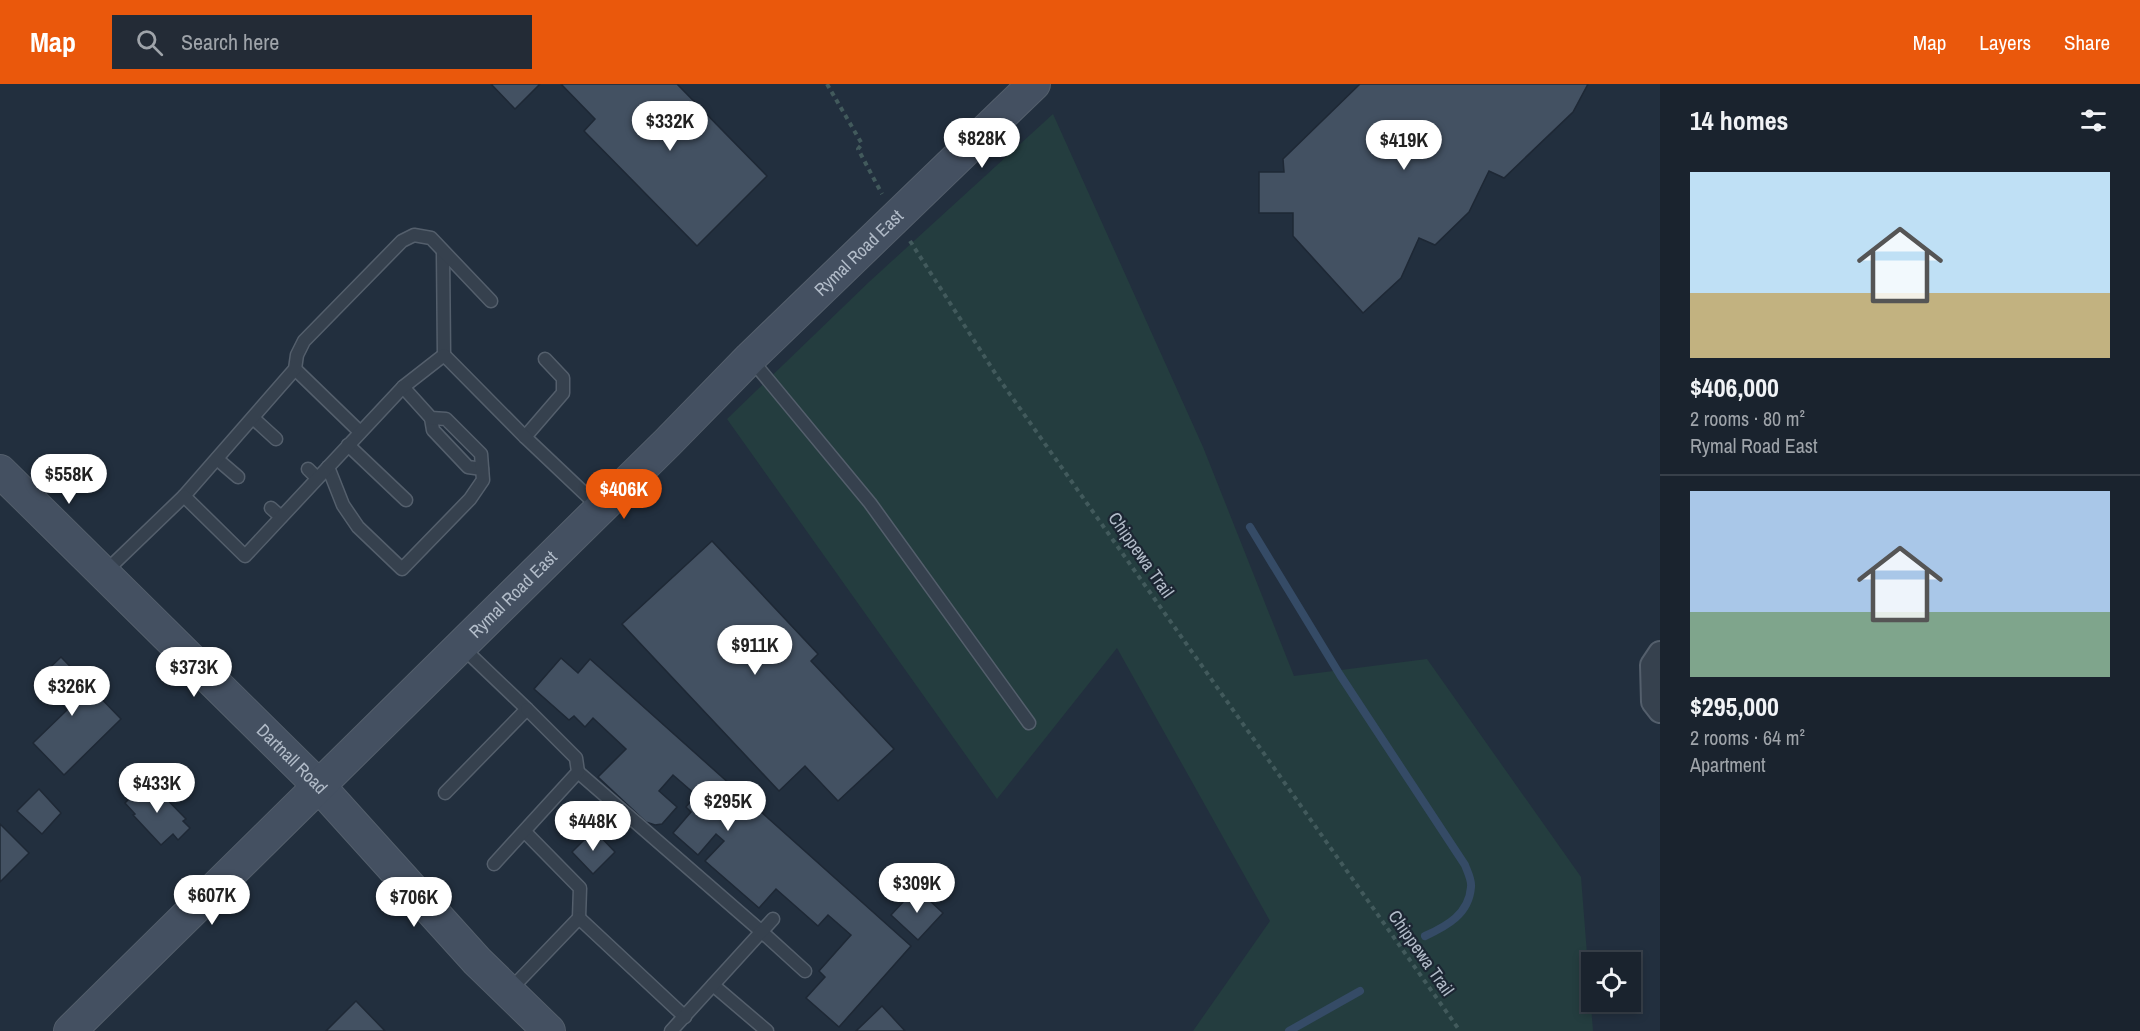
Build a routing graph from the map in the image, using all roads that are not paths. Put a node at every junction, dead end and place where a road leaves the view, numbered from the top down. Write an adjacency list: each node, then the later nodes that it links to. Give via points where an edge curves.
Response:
1 (1034, 84): 5 (main road, Rymal Road East)
2 (443, 252): 3 (lane); 4 (lane); 7 (lane, via 432,238 414,235 402,241 304,341)
3 (491, 301)
4 (444, 355): 8 (lane); 12 (lane)
5 (750, 358): 25 (main road, Rymal Road East); 32 (lane, via 870,503)
6 (545, 359): 12 (lane, via 563,378 562,393)
7 (295, 369): 9 (lane); 11 (lane)
8 (403, 387): 10 (lane); 11 (lane)
9 (253, 418): 13 (lane); 15 (lane)
10 (431, 418): 18 (lane, via 433,430 468,467); 18 (lane, via 446,419 481,454)
11 (360, 432): 14 (lane)
12 (525, 437): 25 (lane)
13 (276, 439)
14 (348, 446): 16 (lane); 23 (lane)
15 (217, 459): 20 (lane); 22 (lane)
16 (328, 467): 18 (lane, via 343,505 358,527 402,569 470,499 483,480); 21 (lane)
17 (308, 469): 21 (lane)
18 (482, 469)
19 (0, 471): 27 (main road, Dartnall Road)
20 (237, 477)
21 (317, 478): 26 (lane)
22 (184, 496): 26 (lane, via 245,556); 27 (lane)
23 (406, 500)
24 (271, 508): 26 (lane)
25 (601, 508): 28 (main road, Rymal Road East)
26 (281, 517)
27 (103, 574): 34 (main road, Dartnall Road)
28 (461, 646): 30 (lane); 34 (main road, Rymal Road East)
29 (1660, 653): 31 (street, via 1652,665 1653,702)
30 (527, 709): 33 (lane, via 576,758); 35 (lane)
31 (1660, 711)
32 (1029, 723)
33 (578, 772): 36 (lane); 40 (lane)
34 (319, 786): 43 (main road, Dartnall Road, via 477,961); 45 (main road, Rymal Road East)
35 (445, 793)
36 (525, 832): 37 (lane); 38 (lane, via 580,888)
37 (494, 864)
38 (579, 918): 43 (lane); 44 (lane)
39 (773, 919): 40 (lane)
40 (762, 932): 41 (lane); 42 (lane)
41 (805, 971)
42 (713, 985): 44 (lane); 48 (lane)
43 (509, 991): 46 (main road, Dartnall Road)
44 (685, 1017): 47 (lane)
45 (70, 1031)
46 (549, 1031)
47 (671, 1031)
48 (767, 1031)

